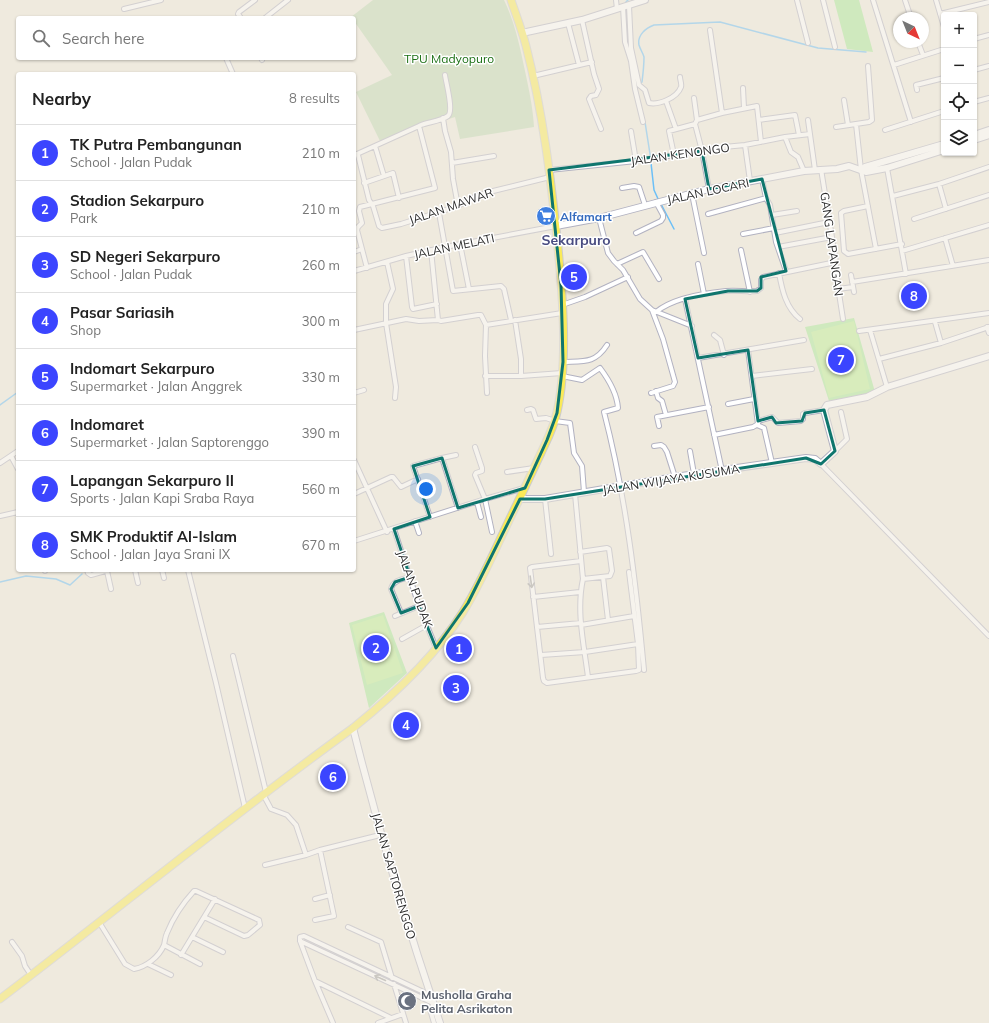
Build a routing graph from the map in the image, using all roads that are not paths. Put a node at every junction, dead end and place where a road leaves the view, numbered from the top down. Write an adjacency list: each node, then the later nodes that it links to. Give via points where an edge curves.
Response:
1 (161, 0): 14 (street)
2 (255, 0): 17 (street, via 238,14)
3 (511, 0): 24 (main road)
4 (616, 0): 13 (street)
5 (645, 0): 13 (street)
6 (797, 0): 27 (street)
7 (823, 0): 28 (street)
8 (873, 0): 35 (street)
9 (905, 0): 15 (street)
10 (936, 0): 16 (street)
11 (286, 1): 18 (street)
12 (989, 2): 16 (street)
13 (624, 7): 20 (street); 22 (street)
14 (124, 9)
15 (909, 12)
16 (940, 14): 19 (street)
17 (240, 16)
18 (267, 16)
19 (941, 17)
20 (582, 20): 21 (street); 33 (street)
21 (568, 23): 24 (street); 34 (street)
22 (628, 30): 44 (street); 44 (street, via 625,42)
23 (710, 30): 54 (street)
24 (522, 33): 41 (main road)
25 (989, 35): 26 (street)
26 (977, 39)
27 (808, 43)
28 (835, 47)
29 (920, 48): 31 (street)
30 (941, 50): 31 (street)
31 (923, 55): 35 (street)
32 (227, 60): 39 (street)
33 (592, 62): 34 (street); 65 (street, via 599,89 589,99)
34 (579, 65): 41 (street)
35 (894, 65): 60 (street)
36 (868, 66): 61 (street, via 872,120)
37 (989, 66): 38 (street)
38 (977, 69)
39 (232, 72)
40 (445, 75): 55 (street, via 450,109 449,115)
41 (533, 76): 92 (main road)
42 (680, 77): 50 (street, via 680,88)
43 (941, 79): 46 (street, via 916,86)
44 (638, 86): 50 (street, via 645,90 648,103); 58 (street)
45 (743, 88): 52 (street)
46 (917, 90)
47 (694, 98): 59 (street)
48 (989, 98): 51 (street)
49 (844, 100): 62 (street)
50 (666, 101): 66 (street)
51 (977, 101)
52 (744, 108): 54 (street); 56 (street, via 757,106)
53 (941, 112): 60 (street)
54 (722, 113): 59 (street)
55 (443, 118): 63 (street); 86 (street)
56 (759, 120): 72 (street, via 795,115); 76 (street)
57 (808, 120): 70 (street, GANG LAPANGAN)
58 (643, 122)
59 (696, 122): 66 (street); 80 (street)
60 (911, 122): 67 (street)
61 (856, 124): 62 (street); 90 (street)
62 (848, 125): 64 (street)
63 (419, 126): 78 (street); 103 (street, via 435,188)
64 (836, 127)
65 (601, 129)
66 (676, 129): 83 (street, via 670,132)
67 (885, 130)
68 (989, 130): 71 (street)
69 (631, 131): 85 (street)
70 (810, 134): 72 (street, JALAN KENONGO); 89 (street, GANG LAPANGAN)
71 (977, 134)
72 (799, 135): 74 (street, JALAN KENONGO)
73 (989, 135): 75 (street)
74 (785, 137): 76 (street, JALAN KENONGO); 91 (street, via 791,152 798,157)
75 (977, 139)
76 (761, 142): 79 (street, JALAN KENONGO)
77 (941, 145): 90 (street)
78 (375, 146): 82 (street); 93 (street)
79 (745, 146): 80 (street, JALAN KENONGO); 95 (street)
80 (702, 151): 83 (street, JALAN KENONGO); 99 (street)
81 (941, 151): 88 (street)
82 (356, 154): 96 (street, JALAN MAWAR)
83 (674, 155): 85 (street, JALAN KENONGO)
84 (494, 156): 86 (street)
85 (636, 161): 92 (street, JALAN KENONGO)
86 (452, 163): 108 (street)
87 (989, 167): 97 (street)
88 (887, 168): 90 (street); 102 (street)
89 (818, 170): 90 (street, JALAN LOCARI, via 849,166); 91 (street, JALAN LOCARI); 117 (street, GANG LAPANGAN)
90 (864, 170): 109 (street)
91 (804, 171): 94 (street, JALAN LOCARI)
92 (549, 174): 108 (street, JALAN MAWAR, via 485,193); 119 (main road)
93 (384, 176): 96 (street); 103 (street, via 393,174)
94 (762, 179): 95 (street, JALAN LOCARI); 104 (street)
95 (750, 181): 99 (street, JALAN LOCARI)
96 (364, 183): 106 (street, JALAN MAWAR)
97 (939, 184): 102 (street); 110 (street)
98 (622, 188): 107 (street, via 639,187)
99 (709, 189): 100 (street, JALAN LOCARI)
100 (692, 194): 105 (street, JALAN LOCARI); 136 (street)
101 (989, 195): 110 (street)
102 (893, 196): 127 (street)
103 (399, 198): 106 (street)
104 (766, 198): 113 (street); 114 (street)
105 (658, 202): 107 (street, JALAN LOCARI); 121 (street, via 663,215 661,221)
106 (372, 204): 112 (street, JALAN MAWAR, via 382,228); 130 (street, via 359,208 362,223 357,230)
107 (645, 205): 115 (street, JALAN LOCARI)
108 (458, 206): 112 (street, JALAN MAWAR)
109 (868, 206): 131 (street); 131 (street, via 841,212 844,251 848,254)
110 (946, 209): 116 (street)
111 (797, 211): 114 (street)
112 (439, 212): 128 (street)
113 (708, 214)
114 (772, 215): 120 (street)
115 (599, 218): 119 (street, JALAN LOCARI); 141 (street, via 606,249)
116 (914, 219)
117 (829, 222): 122 (street); 124 (street, GANG LAPANGAN)
118 (989, 225): 125 (street)
119 (556, 226): 126 (street, JALAN MELATI); 154 (main road)
120 (774, 228): 122 (street); 123 (street)
121 (636, 233)
122 (775, 233): 129 (street)
123 (743, 234)
124 (832, 237): 129 (street); 140 (street, GANG LAPANGAN)
125 (945, 238): 135 (street); 143 (street)
126 (460, 244): 128 (street, JALAN MELATI); 155 (street)
127 (902, 244): 131 (street); 135 (street)
128 (445, 247): 132 (street, JALAN MELATI); 155 (street, via 453,291)
129 (778, 247): 146 (street)
130 (362, 249): 134 (street); 144 (street)
131 (876, 249)
132 (431, 250): 137 (street, JALAN MELATI); 160 (street)
133 (741, 250): 157 (street)
134 (356, 251)
135 (902, 251): 149 (street)
136 (704, 253)
137 (406, 256): 139 (street, JALAN MELATI); 160 (street, via 413,309)
138 (989, 260): 143 (street)
139 (387, 262): 144 (street, JALAN MELATI); 170 (street, via 393,289 386,304)
140 (836, 262): 146 (street); 156 (street, GANG LAPANGAN)
141 (617, 264): 150 (street); 151 (street, via 643,252)
142 (698, 264): 158 (street)
143 (953, 266): 149 (street)
144 (367, 268): 145 (street, JALAN MELATI)
145 (356, 271)
146 (786, 271): 147 (street)
147 (779, 274): 157 (street, via 763,277 761,288); 165 (street, via 786,302)
148 (851, 274): 153 (street)
149 (906, 274): 153 (street)
150 (628, 277): 161 (street); 162 (street, via 640,299)
151 (659, 279)
152 (584, 282): 154 (street)
153 (852, 282): 156 (street, via 854,289)
154 (561, 285): 161 (main road)
155 (469, 289): 168 (street, via 501,286)
156 (838, 289): 166 (street, GANG LAPANGAN)
157 (750, 292): 158 (street)
158 (704, 294): 159 (street)
159 (686, 299): 162 (street); 172 (street)
160 (437, 304): 167 (street)
161 (562, 305): 163 (main road)
162 (654, 311): 172 (street); 195 (street, via 675,382 673,386)
163 (562, 313): 168 (street); 187 (main road)
164 (989, 314): 169 (street)
165 (800, 319)
166 (843, 319)
167 (438, 320): 170 (street, via 406,319); 171 (street, via 481,315)
168 (513, 320): 171 (street); 191 (street, via 521,359)
169 (934, 322): 175 (street); 180 (street)
170 (386, 323): 174 (street); 199 (street, via 395,381)
171 (486, 325): 190 (street)
172 (692, 326): 185 (street)
173 (988, 327): 177 (street); 180 (street)
174 (356, 330)
175 (870, 330): 176 (street); 186 (street)
176 (859, 331)
177 (989, 333)
178 (714, 335): 183 (street, via 720,340)
179 (804, 340): 182 (street)
180 (941, 342): 186 (street)
181 (607, 345): 187 (street, via 592,360)
182 (748, 350): 183 (street); 192 (street)
183 (724, 354): 185 (street)
184 (989, 356): 193 (street)
185 (698, 358): 202 (street)
186 (879, 359): 193 (street)
187 (563, 362): 189 (main road)
188 (812, 368): 192 (street)
189 (562, 375): 191 (street); 207 (main road); 230 (street, via 582,380 600,368 612,386 619,408 604,412)
190 (485, 376): 191 (street); 198 (street)
191 (521, 376)
192 (752, 376): 200 (street)
193 (887, 388): 203 (street, via 867,397)
194 (364, 390): 196 (street)
195 (656, 391): 197 (street); 206 (street)
196 (356, 392)
197 (650, 392)
198 (487, 393)
199 (395, 398)
200 (754, 399): 201 (street); 208 (street)
201 (728, 404)
202 (709, 407): 206 (street); 210 (street)
203 (826, 407): 208 (street, via 803,414 801,421 778,423 772,417); 214 (street)
204 (527, 410): 207 (street, via 533,410 536,419 546,418)
205 (841, 412): 214 (street, via 847,439)
206 (666, 415): 209 (street, via 656,417)
207 (555, 422): 224 (main road); 233 (street, via 570,423 574,453 582,466)
208 (758, 423): 210 (street); 220 (street, via 764,428)
209 (659, 426)
210 (714, 435): 225 (street)
211 (654, 446): 228 (street, via 661,445 665,448)
212 (475, 447): 237 (street, via 482,471 475,475)
213 (690, 451): 227 (street)
214 (834, 451): 222 (street)
215 (16, 452): 217 (street)
216 (456, 454): 218 (street)
217 (10, 456): 219 (street); 223 (street)
218 (442, 458): 229 (street, via 413,466); 240 (street)
219 (0, 462)
220 (772, 463): 222 (street, JALAN WIJAYA KUSUMA, via 806,458 814,459); 225 (street, JALAN WIJAYA KUSUMA)
221 (356, 464): 231 (street)
222 (821, 464): 277 (street)
223 (16, 466)
224 (534, 468): 226 (street); 232 (main road)
225 (722, 471): 227 (street, JALAN WIJAYA KUSUMA)
226 (507, 472)
227 (694, 474): 228 (street, JALAN WIJAYA KUSUMA)
228 (675, 477): 230 (street, JALAN WIJAYA KUSUMA)
229 (418, 479): 231 (street, via 401,487 391,477); 243 (street)
230 (621, 486): 233 (street, JALAN WIJAYA KUSUMA); 284 (street, via 633,564)
231 (367, 488): 234 (street); 247 (street)
232 (525, 488): 236 (main road); 237 (street)
233 (584, 492): 235 (street, JALAN WIJAYA KUSUMA)
234 (356, 493)
235 (575, 494): 238 (street, JALAN WIJAYA KUSUMA); 251 (street)
236 (520, 498): 238 (street, JALAN WIJAYA KUSUMA); 280 (main road, via 468,603)
237 (485, 499): 239 (street); 248 (street)
238 (545, 499): 252 (street)
239 (477, 502): 240 (street); 244 (street)
240 (458, 508): 243 (street)
241 (16, 512): 242 (street)
242 (0, 516)
243 (430, 517): 245 (street)
244 (481, 517)
245 (415, 521): 246 (street); 249 (street)
246 (394, 529): 247 (street); 261 (street, JALAN PUDAK)
247 (386, 532): 250 (street)
248 (492, 532)
249 (419, 534)
250 (356, 540)
251 (580, 552): 253 (street); 262 (street, via 609,549 612,574)
252 (551, 554)
253 (581, 561): 264 (street); 268 (street, one-way to 268, via 530,568)
254 (88, 572): 255 (street, via 91,575)
255 (104, 572)
256 (108, 572): 266 (street)
257 (135, 572): 265 (street)
258 (162, 572): 263 (street)
259 (188, 572): 288 (street)
260 (630, 572): 272 (street)
261 (410, 577): 269 (street, JALAN PUDAK); 270 (street, via 395,582 391,588)
262 (603, 577): 264 (street); 273 (street)
263 (164, 578)
264 (582, 579): 267 (street)
265 (138, 583)
266 (111, 589)
267 (580, 592): 268 (street); 274 (street)
268 (533, 597): 276 (street)
269 (419, 606): 270 (street); 275 (street, JALAN PUDAK)
270 (401, 613): 271 (street)
271 (394, 616)
272 (634, 616): 273 (street); 279 (street)
273 (608, 620): 274 (street)
274 (581, 624): 276 (street); 281 (street)
275 (427, 625): 278 (street); 280 (street, JALAN PUDAK)
276 (537, 627): 282 (street)
277 (989, 636)
278 (402, 639)
279 (638, 644): 281 (street); 285 (street, via 638,670)
280 (436, 648): 286 (main road, via 392,695)
281 (585, 652): 282 (street); 285 (street)
282 (541, 655): 285 (street, via 545,682)
283 (232, 656): 287 (street)
284 (644, 670)
285 (588, 677)
286 (353, 728): 287 (main road); 289 (street, JALAN SAPTORENGGO)
287 (264, 793): 288 (main road); 291 (street, via 271,809 286,815 296,825)
288 (245, 808): 298 (main road)
289 (380, 835): 290 (street); 315 (street, JALAN SAPTORENGGO)
290 (320, 850): 291 (street); 293 (street)
291 (306, 855): 292 (street)
292 (266, 865)
293 (330, 895): 295 (street); 297 (street, via 334,916)
294 (215, 899): 296 (street); 296 (street, via 260,920 260,925 244,936); 303 (street, via 194,891 183,904 167,932)
295 (315, 899)
296 (204, 917): 300 (street)
297 (315, 920)
298 (99, 921): 308 (street, via 125,964 134,969); 310 (main road)
299 (348, 927): 312 (street, via 381,942)
300 (192, 937): 304 (street); 305 (street)
301 (300, 941): 306 (street, via 300,937 304,936); 307 (street); 313 (street)
302 (12, 942): 310 (street)
303 (164, 945): 305 (street); 308 (street)
304 (223, 952)
305 (181, 955): 309 (street)
306 (349, 957): 307 (street); 312 (street)
307 (346, 963): 314 (street, one-way to 307)
308 (148, 964): 311 (street)
309 (200, 964)
310 (31, 975): 316 (main road)
311 (171, 975)
312 (392, 976): 314 (street); 315 (street)
313 (314, 981): 319 (street); 320 (street)
314 (394, 984): 317 (street); 318 (street)
315 (430, 995): 317 (street, JALAN SAPTORENGGO)
316 (0, 999)
317 (433, 1004): 324 (street, via 430,1009); 325 (street, JALAN SAPTORENGGO)
318 (403, 1014): 319 (street); 323 (street)
319 (391, 1018): 322 (street)
320 (332, 1022): 321 (street)
321 (337, 1023)
322 (378, 1023)
323 (406, 1023)
324 (434, 1023)
325 (440, 1023)

